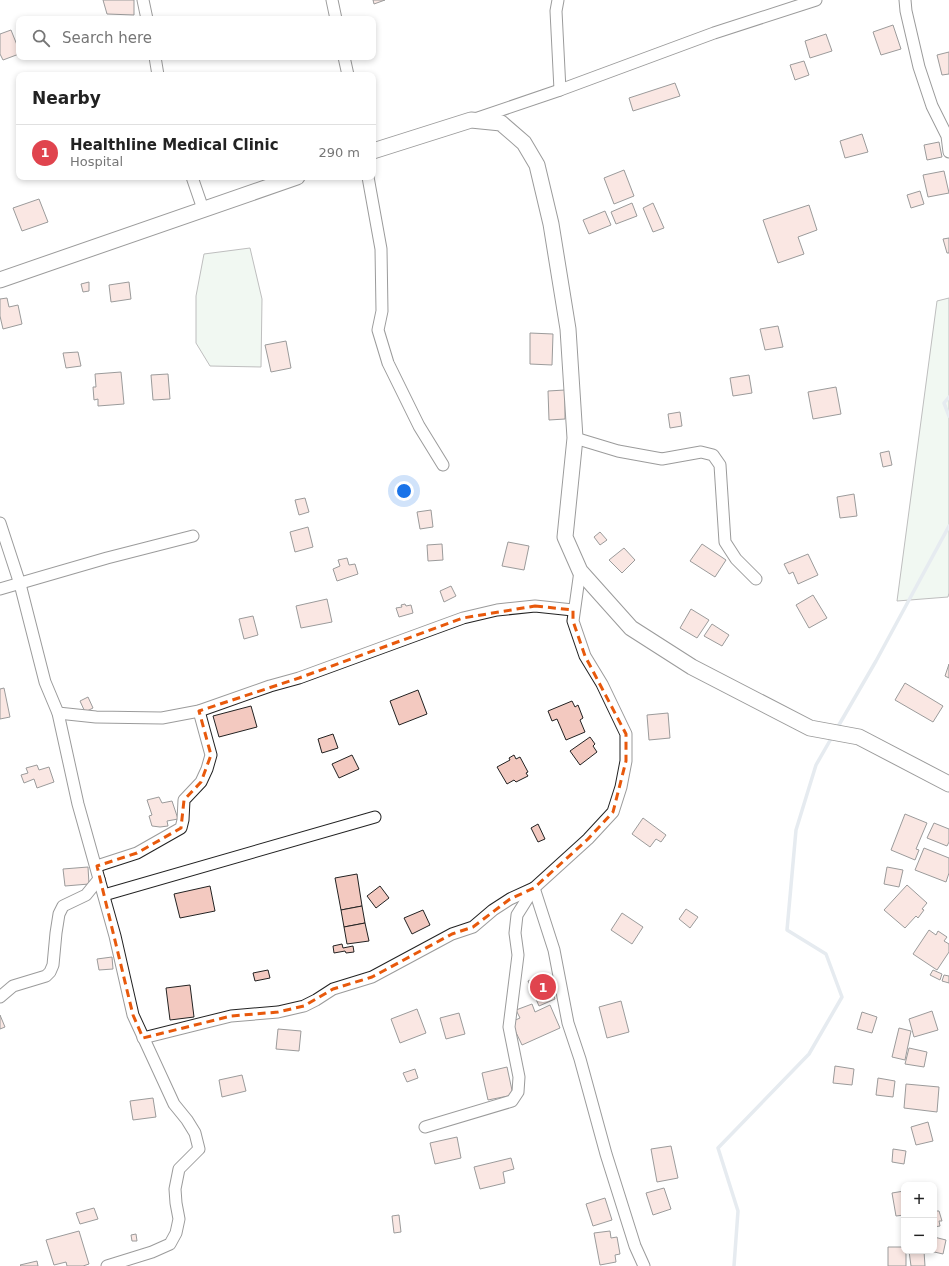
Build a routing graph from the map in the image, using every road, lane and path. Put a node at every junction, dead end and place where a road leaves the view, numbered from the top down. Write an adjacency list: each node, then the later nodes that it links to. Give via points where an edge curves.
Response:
1 (143, 0): 6 (street)
2 (332, 0): 7 (street)
3 (558, 0): 12 (street, via 556,11)
4 (816, 0): 12 (street, via 714,33)
5 (905, 0): 15 (street, via 918,67 932,106 947,136)
6 (146, 16)
7 (335, 16)
8 (156, 60): 10 (street)
9 (345, 60): 11 (street)
10 (158, 72)
11 (347, 72)
12 (560, 90): 13 (street)
13 (471, 120): 14 (main road); 21 (main road, via 501,123 524,143 537,165 551,224 568,329)
14 (376, 150)
15 (949, 152)
16 (193, 180): 19 (street)
17 (288, 180): 19 (main road)
18 (369, 180): 22 (street, via 381,249 382,311 378,330 388,363 419,426)
19 (203, 209): 20 (main road)
20 (0, 280)
21 (576, 438): 25 (main road, via 565,537); 26 (street, via 618,451 662,459 701,452 713,455 720,465 725,542 736,560)
22 (443, 465)
23 (0, 523): 27 (street)
24 (193, 536): 27 (street)
25 (580, 570): 29 (street); 32 (main road, via 631,628 692,667 810,728 858,737)
26 (756, 579)
27 (20, 584): 28 (street); 31 (street, via 45,682)
28 (0, 589)
29 (573, 610): 30 (street, via 535,606 497,610 463,618 299,678); 36 (street, via 573,621 585,656 602,684 626,734 626,761 613,812 588,839)
30 (199, 711): 31 (street, via 162,718 96,717); 34 (street, via 211,755 201,782 184,800 180,828 137,853)
31 (58, 713): 34 (street, via 78,804)
32 (949, 784)
33 (376, 817): 37 (street)
34 (97, 866): 35 (street)
35 (99, 879): 37 (street); 38 (street, via 86,895 63,906 59,914 50,972 46,976 13,986)
36 (534, 888): 39 (street, via 510,899 473,927 452,934 372,977 334,989 304,1006 278,1012 230,1016); 40 (street, via 517,915 515,933 518,955 509,1027 519,1077 518,1092 512,1101); 42 (street, via 554,950 568,1023 606,1154 635,1246)
37 (104, 895): 39 (street, via 133,1015)
38 (0, 997)
39 (143, 1038): 41 (street, via 174,1104 195,1133 199,1149 179,1168 175,1189 179,1219 170,1244)
40 (425, 1127)
41 (107, 1266)
42 (644, 1266)

